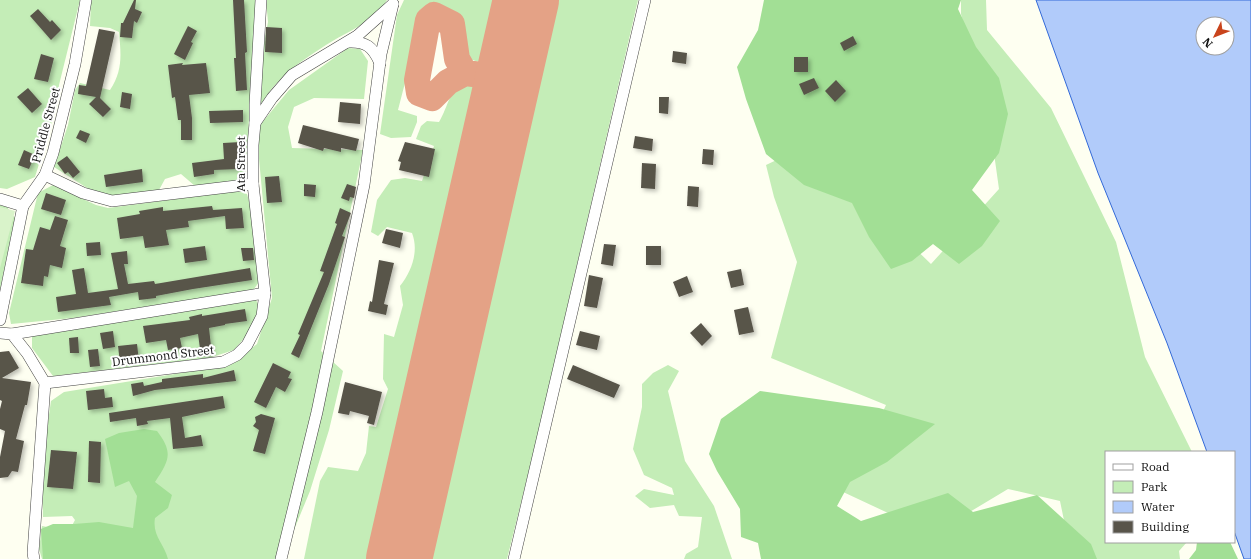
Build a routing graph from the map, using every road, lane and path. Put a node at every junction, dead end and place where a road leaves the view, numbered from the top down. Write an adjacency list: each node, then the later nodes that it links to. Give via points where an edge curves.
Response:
1 (86, 0): 8 (street, Priddle Street, via 75,64 53,153)
2 (261, 0): 7 (street)
3 (645, 0): 19 (street)
4 (395, 2): 5 (street, Ata Street, via 376,21); 6 (street)
5 (347, 42): 6 (street, via 362,42 370,46); 7 (street, Ata Street, via 292,76 272,98)
6 (380, 64): 18 (street, via 364,184 317,412)
7 (255, 123): 9 (street, Ata Street, via 252,145)
8 (45, 174): 9 (street, via 83,193 112,200); 11 (street, Priddle Street)
9 (253, 184): 12 (street, Ata Street)
10 (0, 199): 11 (street)
11 (23, 206): 13 (street, Priddle Street)
12 (265, 293): 15 (street); 16 (street, Drummond Street, via 262,316 247,345 237,355 223,362)
13 (0, 320)
14 (0, 333): 15 (street)
15 (12, 334): 16 (street)
16 (45, 383): 17 (street)
17 (34, 559)
18 (281, 559)
19 (514, 559)

